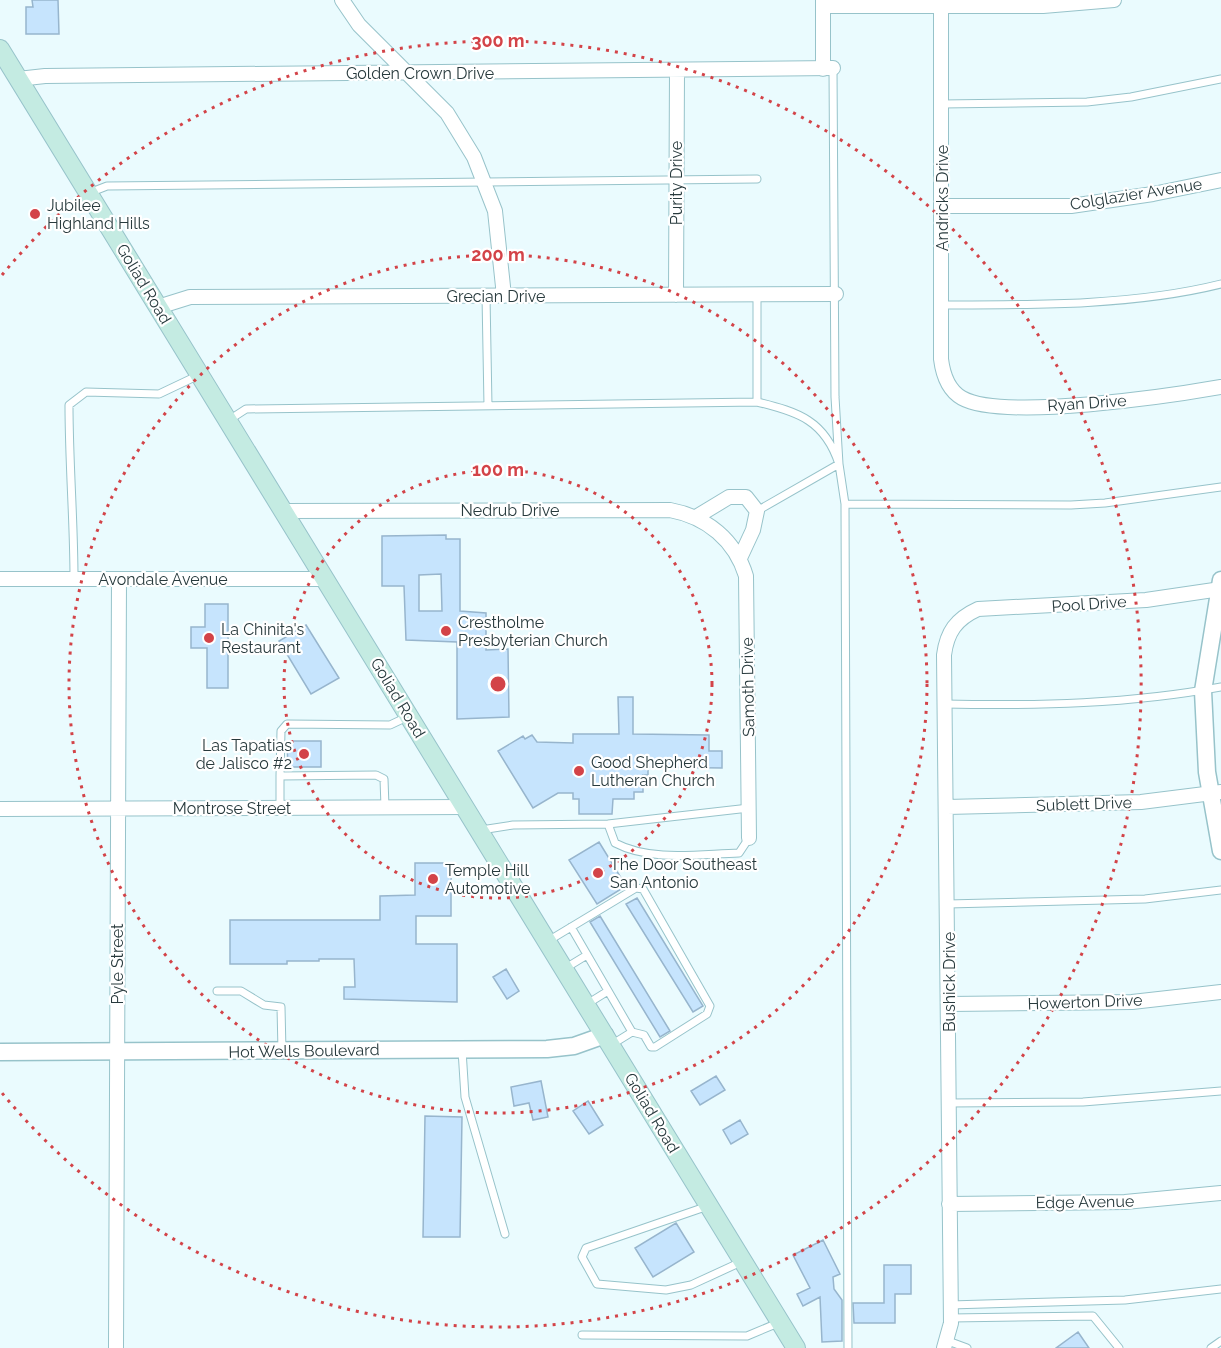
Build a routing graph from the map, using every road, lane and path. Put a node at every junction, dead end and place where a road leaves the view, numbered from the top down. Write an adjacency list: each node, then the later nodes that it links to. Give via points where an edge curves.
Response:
1 (342, 0): 8 (street, via 359,25)
2 (1114, 0): 4 (street, via 1069,6)
3 (823, 3): 4 (street); 6 (street)
4 (941, 3): 11 (street, Andricks Drive)
5 (0, 49): 9 (main road, Goliad Road)
6 (828, 68): 7 (street, Golden Crown Drive); 20 (lane)
7 (677, 71): 8 (street, Golden Crown Drive); 15 (street, Purity Drive)
8 (407, 73): 9 (street, Golden Crown Drive); 14 (street, via 447,113)
9 (18, 79): 16 (main road, Goliad Road)
10 (1221, 79): 11 (lane, via 1087,102)
11 (942, 104): 17 (street, Andricks Drive)
12 (757, 179): 15 (lane)
13 (1221, 180): 17 (street, Colglazier Avenue, via 1079,205)
14 (485, 181): 15 (lane); 16 (lane, via 107,186); 23 (street, via 499,232)
15 (676, 181): 21 (street, Purity Drive)
16 (88, 194): 25 (main road, Goliad Road)
17 (942, 206): 24 (street, Andricks Drive)
18 (1221, 284): 24 (lane, via 1042,305)
19 (757, 294): 20 (street, Grecian Drive); 21 (street, Grecian Drive); 29 (lane)
20 (836, 294): 32 (lane)
21 (676, 295): 23 (street, Grecian Drive)
22 (486, 296): 23 (street, Grecian Drive); 25 (street, Grecian Drive, via 190,297); 30 (lane)
23 (504, 296)
24 (941, 305): 28 (street, Andricks Drive, via 943,373)
25 (158, 307): 26 (main road, Goliad Road)
26 (199, 375): 31 (main road, Goliad Road); 41 (lane, via 159,394 86,392 69,405)
27 (1221, 387): 28 (street, Ryan Drive, via 1048,406 986,406)
28 (955, 392)
29 (757, 402): 30 (lane); 32 (lane, via 792,410 814,423 832,443)
30 (488, 406): 31 (lane, via 246,409)
31 (228, 421): 35 (main road, Goliad Road)
32 (839, 464): 34 (lane); 36 (lane)
33 (1221, 487): 34 (lane, via 1082,504)
34 (845, 504): 95 (lane)
35 (284, 511): 37 (street, Nedrub Drive, via 670,510); 43 (main road, Goliad Road)
36 (757, 511): 37 (street, via 746,497 729,497); 39 (street)
37 (696, 517): 38 (street, Nedrub Drive)
38 (727, 541): 39 (street, Samoth Drive)
39 (740, 558): 56 (street, Samoth Drive, via 746,576)
40 (0, 579): 41 (street, Avondale Avenue)
41 (74, 579): 42 (street, Avondale Avenue)
42 (119, 579): 43 (street, Avondale Avenue); 58 (street, Pyle Street)
43 (325, 579): 49 (main road, Goliad Road)
44 (1220, 586): 45 (street, Pool Drive, via 1135,600 993,607 978,609); 47 (street)
45 (959, 619): 48 (street, Bushick Drive, via 946,640)
46 (1221, 687): 47 (lane)
47 (1203, 691): 48 (lane, via 1085,702); 51 (street)
48 (945, 704): 54 (street, Bushick Drive)
49 (409, 716): 50 (lane, via 390,725 287,724 280,731); 53 (main road, Goliad Road)
50 (280, 776): 52 (lane, via 376,775 384,779); 55 (lane)
51 (1215, 792): 54 (street, Sublett Drive, via 1141,802); 62 (street)
52 (385, 807): 53 (street, Montrose Street); 55 (street, Montrose Street)
53 (465, 807): 60 (main road, Goliad Road)
54 (947, 807): 64 (street, Bushick Drive)
55 (280, 808): 58 (street, Montrose Street)
56 (749, 808): 59 (lane); 61 (street, Samoth Drive)
57 (0, 809): 58 (street, Montrose Street)
58 (118, 809): 79 (street, Pyle Street)
59 (608, 824): 60 (lane, via 513,825); 61 (lane, via 615,843 631,851 739,853)
60 (479, 830): 66 (main road, Goliad Road)
61 (749, 838)
62 (1221, 851)
63 (1221, 890): 64 (lane, via 1134,900)
64 (948, 904): 73 (street, Bushick Drive)
65 (572, 927): 66 (lane); 67 (lane); 74 (lane, via 636,888 643,889 710,1006 707,1014 655,1047 644,1035)
66 (548, 942): 68 (main road, Goliad Road)
67 (587, 955): 68 (lane); 70 (lane)
68 (564, 969): 72 (main road, Goliad Road)
69 (217, 991): 77 (lane, via 241,990 264,1005 281,1007)
70 (608, 991): 72 (lane); 74 (lane)
71 (1221, 992): 73 (street, Howerton Drive, via 1132,1002)
72 (586, 1004): 75 (main road, Goliad Road)
73 (949, 1004): 81 (street, Bushick Drive)
74 (632, 1032): 75 (lane)
75 (608, 1040): 76 (street, Hot Wells Boulevard, via 547,1049); 84 (main road, Goliad Road)
76 (462, 1049): 77 (street, Hot Wells Boulevard); 85 (lane, via 465,1097)
77 (282, 1051): 79 (street, Hot Wells Boulevard)
78 (0, 1052): 79 (street, Hot Wells Boulevard)
79 (117, 1053): 93 (street, Pyle Street)
80 (1221, 1091): 81 (lane, via 1094,1101)
81 (949, 1103): 83 (street, Bushick Drive)
82 (1221, 1193): 83 (street, Edge Avenue, via 1125,1202)
83 (949, 1204): 88 (street, Bushick Drive)
84 (709, 1206): 86 (main road, Goliad Road); 86 (lane, via 586,1248 582,1257 597,1284 666,1290 691,1285)
85 (505, 1234)
86 (743, 1261): 89 (main road, Goliad Road)
87 (1221, 1289): 88 (lane)
88 (950, 1312): 92 (street, Bushick Drive); 97 (lane, via 1093,1316)
89 (780, 1322): 90 (lane, via 747,1336); 94 (main road, Goliad Road)
90 (582, 1335)
91 (1221, 1341): 98 (lane)
92 (946, 1345): 96 (lane)
93 (116, 1348)
94 (796, 1348)
95 (848, 1348)
96 (967, 1348)
97 (1119, 1348)
98 (1211, 1348)

